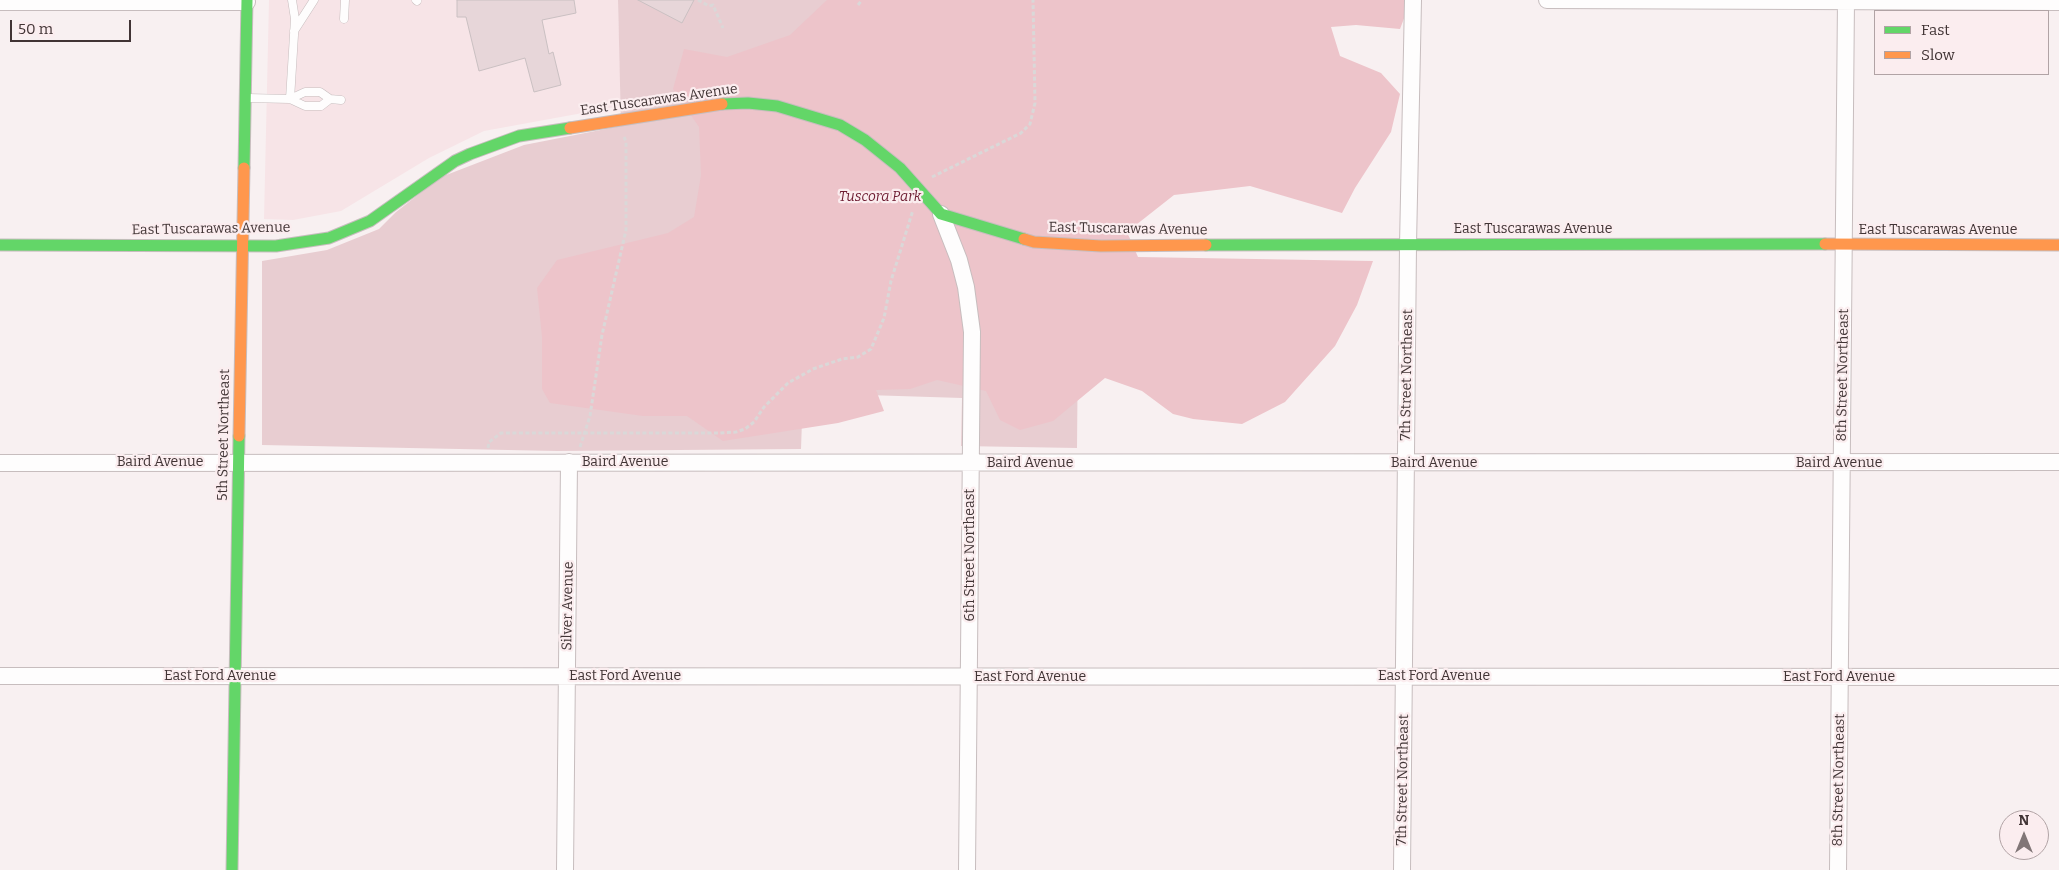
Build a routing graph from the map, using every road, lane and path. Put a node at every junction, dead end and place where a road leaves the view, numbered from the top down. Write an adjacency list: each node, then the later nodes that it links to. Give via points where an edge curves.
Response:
1 (292, 0): 16 (lane)
2 (314, 0): 16 (lane)
3 (345, 0): 14 (lane)
4 (698, 0): 15 (path, via 713,5)
5 (862, 0): 13 (path)
6 (1034, 0): 22 (path, via 1035,103 1030,124 1021,133)
7 (1413, 0): 27 (street, 7th Street Northeast)
8 (1547, 0): 10 (street)
9 (247, 1): 11 (street); 17 (street, 5th Street Northeast)
10 (1846, 1): 12 (street); 24 (street, 8th Street Northeast)
11 (0, 2)
12 (2059, 2)
13 (858, 5)
14 (344, 19)
15 (723, 28)
16 (294, 31): 18 (lane)
17 (246, 98): 18 (lane); 26 (street, 5th Street Northeast)
18 (290, 99): 19 (lane, via 305,92 320,92); 19 (lane, via 305,106 321,106)
19 (330, 99): 20 (lane)
20 (340, 100)
21 (614, 121): 22 (street, East Tuscarawas Avenue, via 723,104 777,106 840,125 865,140); 26 (street, East Tuscarawas Avenue, via 519,136 470,154 370,221 329,238 276,246); 29 (path, via 626,141 626,230)
22 (915, 184): 23 (street, East Tuscarawas Avenue); 29 (path, via 915,202 891,281 884,318 872,349 858,357 813,369 788,383 754,422 736,432)
23 (941, 214): 27 (street, East Tuscarawas Avenue, via 1034,242 1067,245); 35 (street, 6th Street Northeast, via 959,260 972,332)
24 (1844, 244): 27 (street, East Tuscarawas Avenue); 28 (street, East Tuscarawas Avenue); 37 (street, 8th Street Northeast)
25 (0, 245): 26 (street, East Tuscarawas Avenue)
26 (242, 245): 31 (street, 5th Street Northeast)
27 (1408, 245): 36 (street, 7th Street Northeast)
28 (2059, 246)
29 (584, 434): 32 (path, via 501,432 489,442); 33 (path)
30 (0, 462): 31 (street, Baird Avenue)
31 (239, 462): 32 (street, Baird Avenue); 39 (street, 5th Street Northeast)
32 (485, 462): 33 (street, Baird Avenue)
33 (573, 462): 35 (street, Baird Avenue); 42 (street, Silver Avenue)
34 (2059, 462): 37 (street, Baird Avenue)
35 (971, 463): 36 (street, Baird Avenue); 40 (street, 6th Street Northeast)
36 (1406, 463): 37 (street, Baird Avenue); 41 (street, 7th Street Northeast)
37 (1842, 463): 43 (street, 8th Street Northeast)
38 (0, 676): 39 (street, East Ford Avenue)
39 (235, 676): 42 (street, East Ford Avenue); 45 (street, 5th Street Northeast)
40 (970, 676): 41 (street, East Ford Avenue); 42 (street, East Ford Avenue); 47 (street, 6th Street Northeast)
41 (1404, 676): 43 (street, East Ford Avenue); 48 (street, 7th Street Northeast)
42 (566, 677): 46 (street, Silver Avenue)
43 (1840, 677): 44 (street, East Ford Avenue); 49 (street, 8th Street Northeast)
44 (2059, 677)
45 (232, 870)
46 (565, 870)
47 (967, 870)
48 (1402, 870)
49 (1838, 870)

